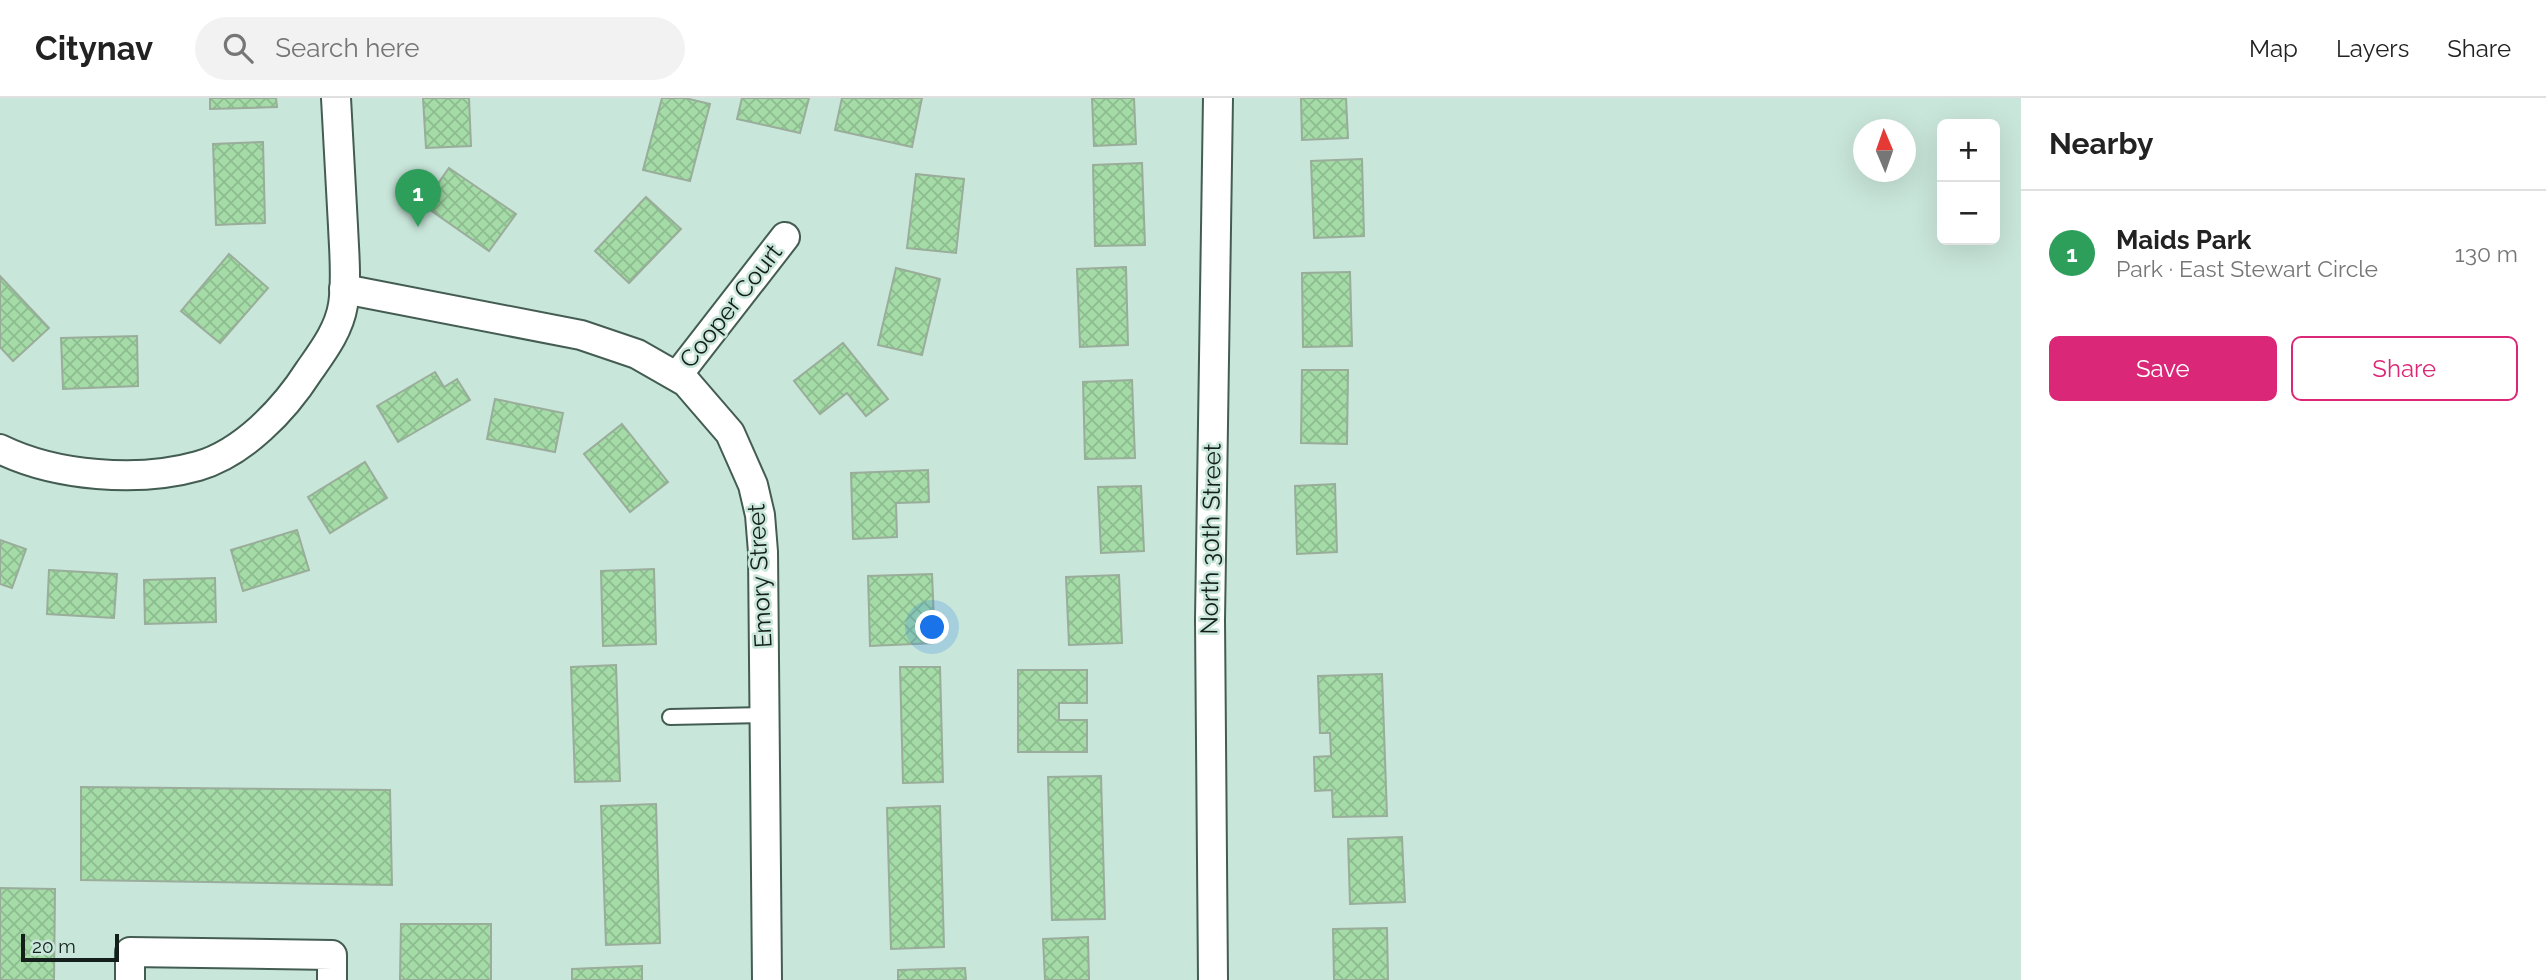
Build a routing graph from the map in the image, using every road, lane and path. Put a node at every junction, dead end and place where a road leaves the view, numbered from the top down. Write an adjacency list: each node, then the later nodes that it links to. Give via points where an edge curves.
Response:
1 (336, 98): 4 (street)
2 (1218, 98): 12 (street, North 30th Street, via 1209,632)
3 (785, 237): 5 (street, Cooper Court)
4 (344, 289): 5 (street, Emory Street, via 581,335 637,354); 6 (street, via 340,318 330,340 287,401 251,437 199,466 134,474 74,472)
5 (677, 376): 7 (street, Emory Street, via 730,433 753,485 763,552)
6 (0, 449)
7 (765, 715): 8 (lane); 11 (street, Emory Street)
8 (670, 717)
9 (130, 980): 10 (street, via 130,952 332,955)
10 (332, 980)
11 (767, 980)
12 (1213, 980)

